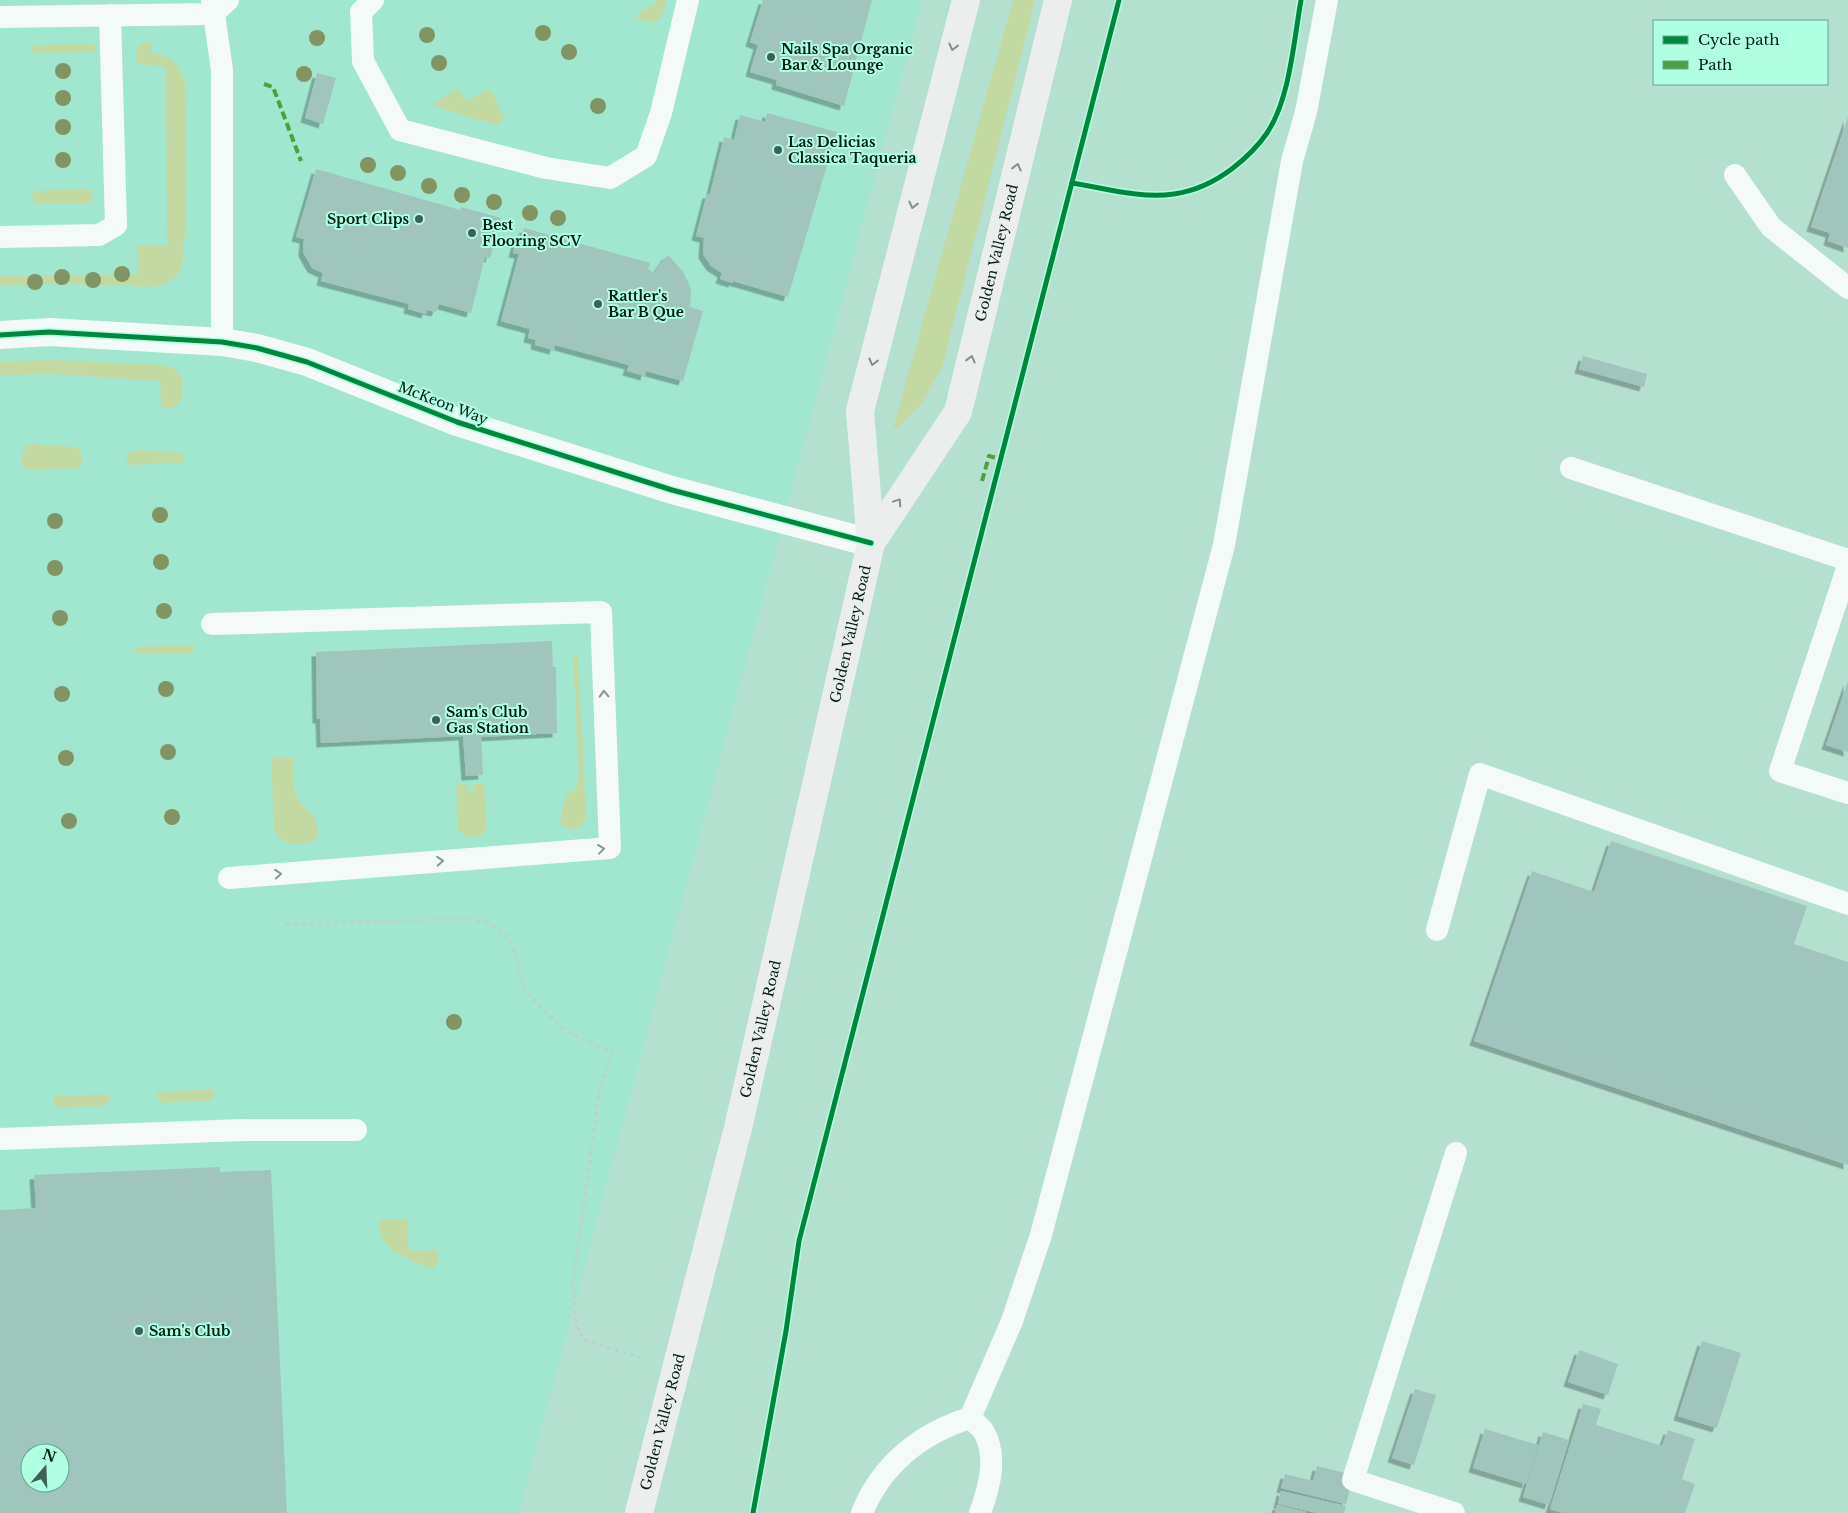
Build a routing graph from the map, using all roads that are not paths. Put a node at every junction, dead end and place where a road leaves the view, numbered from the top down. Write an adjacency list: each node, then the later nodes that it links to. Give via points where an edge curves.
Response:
1 (373, 0): 2 (lane, via 361,12 363,61 400,130 546,168 610,178 646,156 661,113)
2 (688, 0)
3 (966, 0): 15 (main road, Golden Valley Road, one-way to 15, via 860,411)
4 (1058, 0): 15 (main road, Golden Valley Road, one-way to 4, via 958,412)
5 (1327, 0): 26 (lane, via 1306,112 1292,161 1224,545 1041,1235 1012,1321)
6 (218, 5): 7 (lane); 13 (lane, via 222,70)
7 (110, 15): 8 (lane); 10 (lane, via 116,225 99,235)
8 (0, 17)
9 (1735, 175): 11 (lane, via 1771,226)
10 (0, 237)
11 (1848, 288)
12 (0, 335): 13 (street, McKeon Way, via 49,332)
13 (222, 342): 15 (street, McKeon Way, via 307,362 457,422 672,490)
14 (1571, 468): 16 (lane)
15 (871, 543): 27 (main road, Golden Valley Road, via 738,1128)
16 (1848, 560)
17 (1848, 566): 19 (lane, via 1780,771)
18 (212, 624): 20 (lane, one-way to 18, via 610,848 600,612)
19 (1848, 793)
20 (229, 878)
21 (1848, 904): 22 (lane, via 1480,774)
22 (1436, 930)
23 (356, 1130): 24 (lane, via 242,1130)
24 (0, 1140)
25 (1456, 1153): 30 (lane, via 1353,1480)
26 (970, 1418): 28 (lane, via 950,1424 910,1448 882,1476); 29 (lane, via 984,1431 990,1450 991,1475)
27 (639, 1513)
28 (862, 1513)
29 (980, 1513)
30 (1454, 1513)

